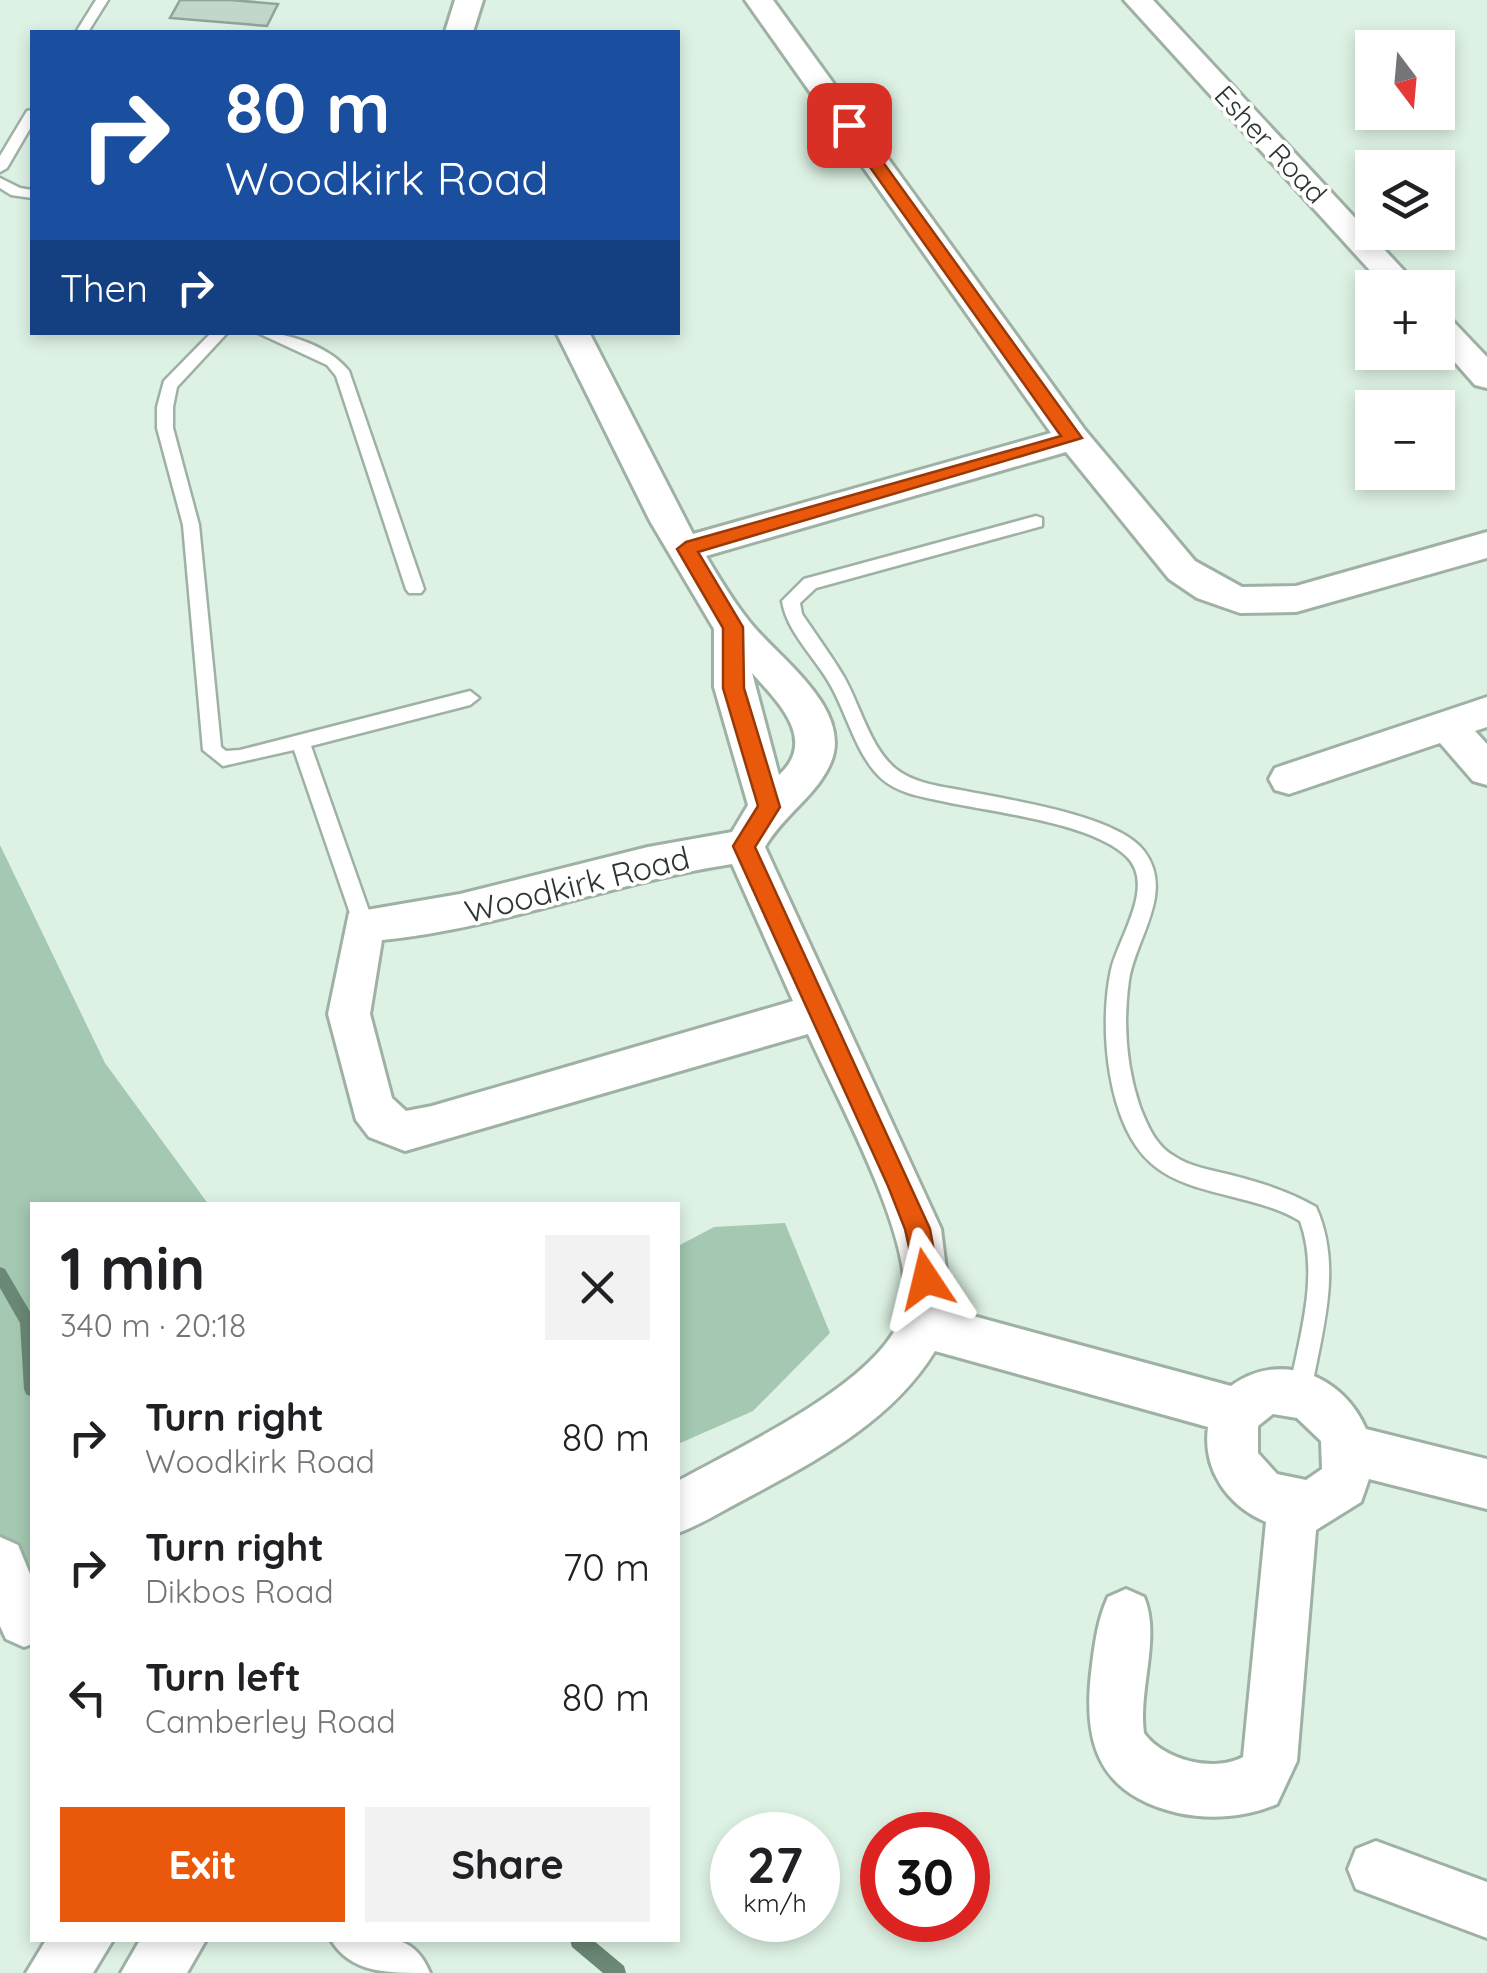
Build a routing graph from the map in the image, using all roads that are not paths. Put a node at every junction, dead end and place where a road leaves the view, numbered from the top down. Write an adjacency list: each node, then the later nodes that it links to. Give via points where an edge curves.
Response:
1 (102, 0): 5 (lane)
2 (469, 0): 6 (street)
3 (759, 0): 17 (street)
4 (1138, 0): 11 (street, Esher Road)
5 (83, 30)
6 (460, 30)
7 (30, 117): 8 (lane)
8 (0, 168)
9 (0, 182): 10 (lane)
10 (30, 194)
11 (1387, 270)
12 (218, 335): 26 (lane, via 170,386 165,408 191,525 208,732 212,750 223,759)
13 (270, 335): 21 (lane, via 332,361 343,375)
14 (574, 335): 20 (street)
15 (1455, 343): 16 (street)
16 (1487, 378)
17 (1073, 438): 19 (street, via 1182,570 1240,600 1296,599); 20 (street)
18 (1036, 522): 34 (lane, via 810,583 791,601 793,615 888,773 912,787 1092,829 1138,855 1148,893 1123,962 1116,1011 1131,1108 1155,1156 1275,1195 1308,1214 1320,1248)
19 (1487, 545)
20 (686, 549): 22 (street)
21 (415, 589)
22 (733, 627): 29 (street, via 734,688); 29 (street, via 810,716 816,738 814,763)
23 (470, 698): 26 (lane)
24 (1487, 712): 25 (street)
25 (1448, 726): 27 (street); 28 (street)
26 (302, 743): 31 (lane)
27 (1487, 770)
28 (1289, 779)
29 (769, 807): 30 (street)
30 (744, 846): 31 (street, Woodkirk Road, via 678,855 464,914); 32 (street)
31 (364, 925): 32 (street, via 350,994 356,1055 372,1106 385,1123 405,1131)
32 (819, 1012): 33 (street, via 918,1229)
33 (924, 1325): 35 (street); 38 (street, via 884,1383)
34 (1300, 1392): 35 (street, via 1264,1391); 36 (street, via 1332,1414)
35 (1237, 1411): 39 (street, via 1229,1443 1243,1478 1274,1502)
36 (1349, 1448): 37 (street); 39 (street, via 1343,1484 1313,1506)
37 (1487, 1484)
38 (680, 1507)
39 (1293, 1507): 41 (street, via 1274,1730 1258,1784 1176,1786 1142,1772 1121,1747 1116,1716)
40 (0, 1563): 42 (street)
41 (1126, 1615)
42 (19, 1617)
43 (1376, 1869): 44 (street)
44 (1487, 1910)
45 (82, 1942): 48 (street)
46 (175, 1942): 49 (street)
47 (362, 1942): 50 (street)
48 (55, 1973)
49 (150, 1973)
50 (401, 1973)

